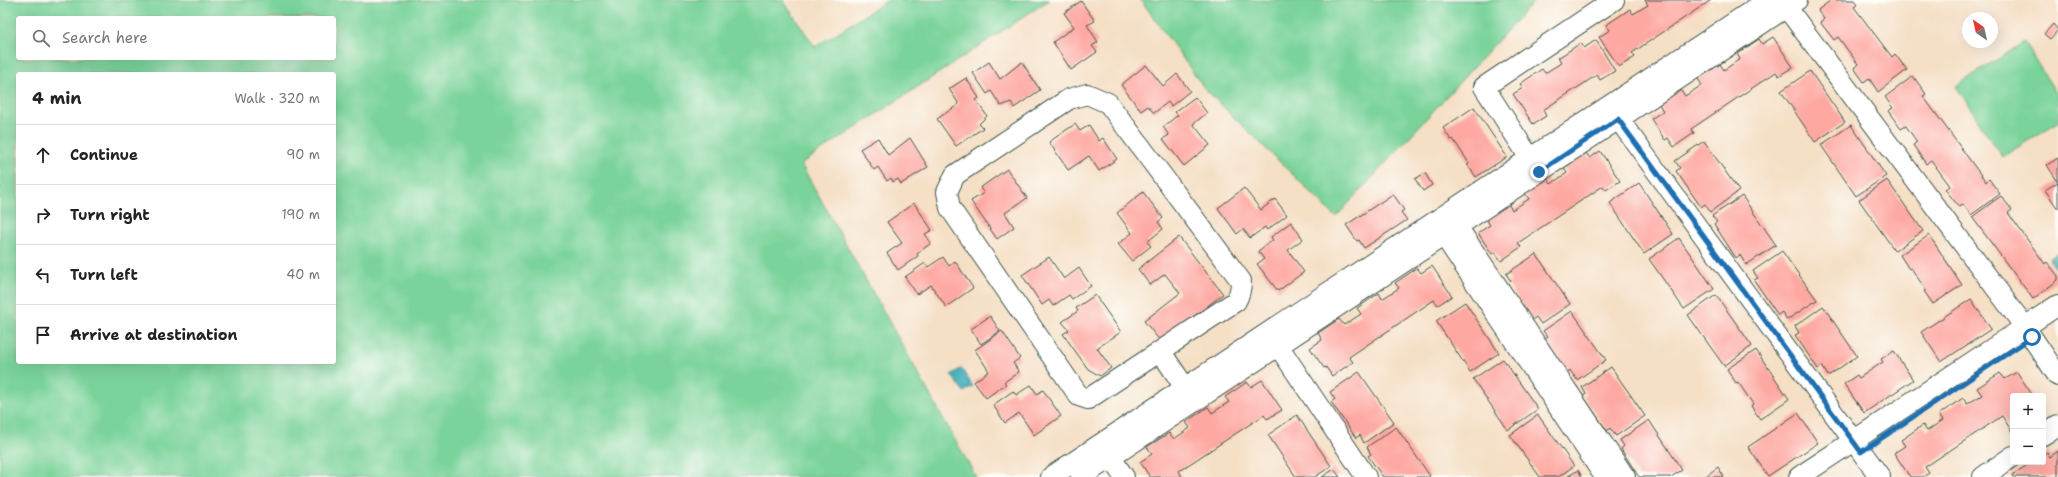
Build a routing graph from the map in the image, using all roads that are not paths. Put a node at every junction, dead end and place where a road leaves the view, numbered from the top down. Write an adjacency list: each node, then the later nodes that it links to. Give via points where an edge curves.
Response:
1 (1614, 0): 5 (street, via 1484,87)
2 (1768, 0): 4 (street)
3 (1788, 2): 4 (street); 9 (street)
4 (1613, 113): 5 (street); 16 (street)
5 (1534, 165): 6 (street)
6 (1445, 224): 10 (street); 23 (street); 24 (street)
7 (2058, 305): 9 (street)
8 (2058, 320): 9 (street)
9 (2029, 332): 12 (street); 16 (street)
10 (1274, 339): 13 (street); 22 (street)
11 (1161, 352): 11 (street, via 1091,399 1079,396 950,208 948,192 956,175 1069,98 1087,94 1108,103 1241,281 1241,291 1236,301); 13 (street)
12 (2058, 376)
13 (1190, 395): 17 (street)
14 (2058, 425): 15 (street)
15 (2046, 433)
16 (1857, 446): 25 (street); 26 (street); 27 (street)
17 (1106, 450): 19 (street); 20 (street); 21 (street)
18 (2010, 458): 28 (street)
19 (1051, 477)
20 (1081, 477)
21 (1124, 477)
22 (1366, 477)
23 (1605, 477)
24 (1625, 477)
25 (1799, 477)
26 (1823, 477)
27 (1880, 477)
28 (1983, 477)

